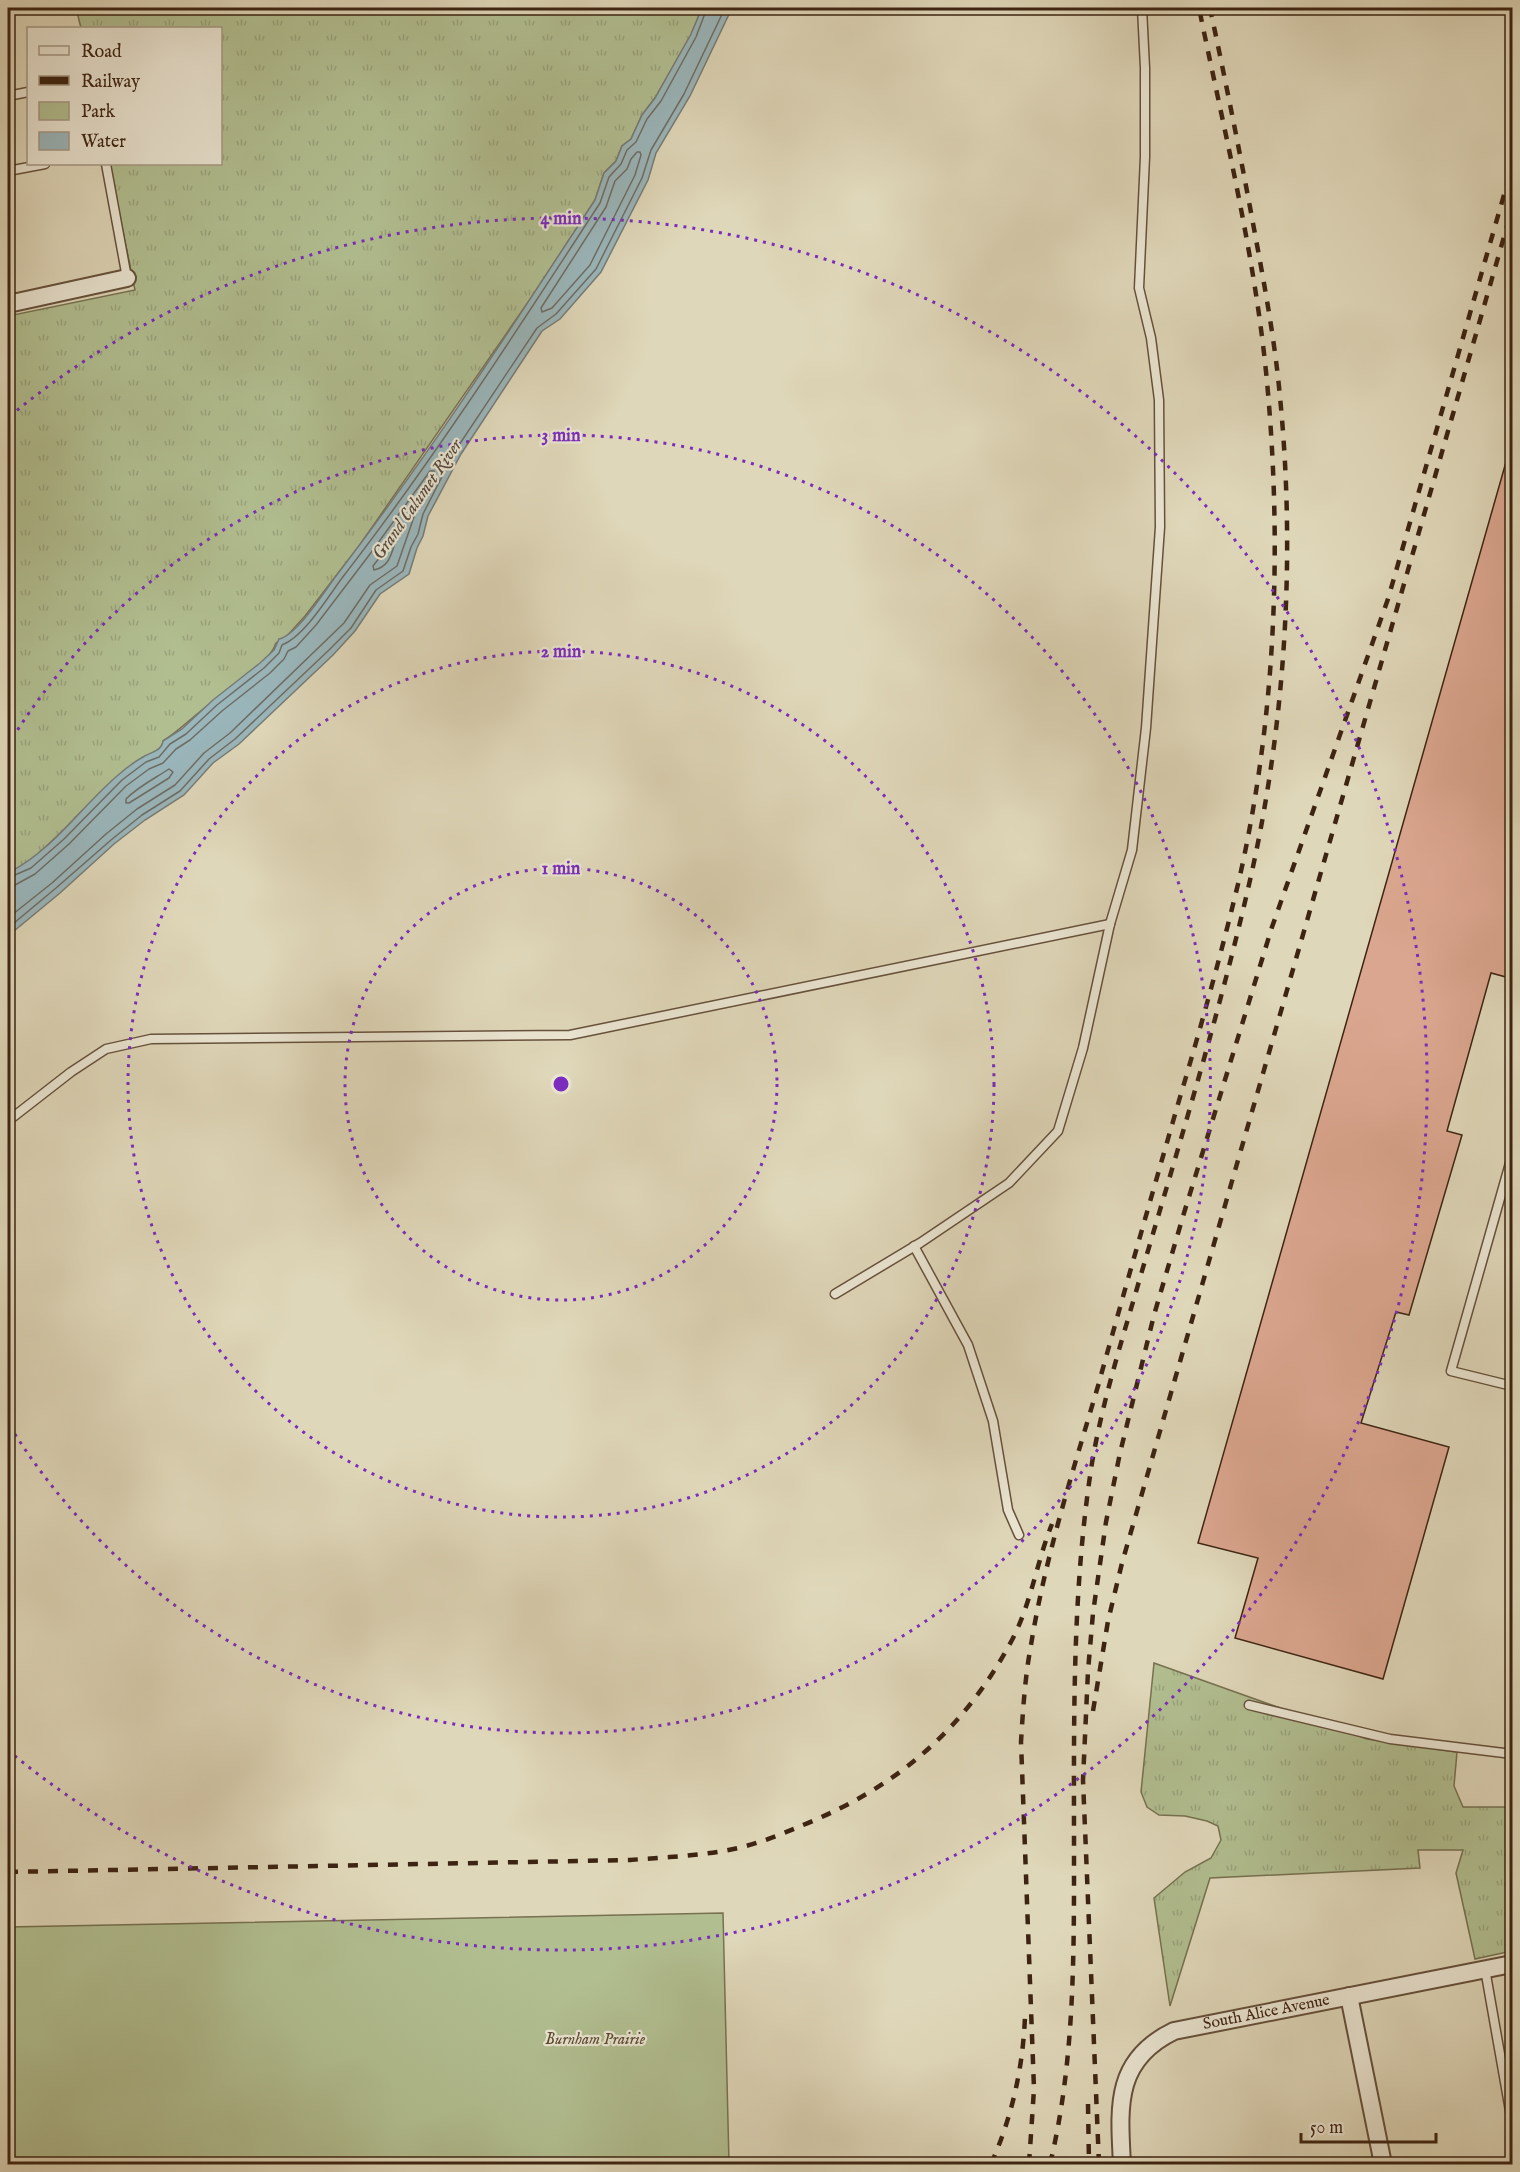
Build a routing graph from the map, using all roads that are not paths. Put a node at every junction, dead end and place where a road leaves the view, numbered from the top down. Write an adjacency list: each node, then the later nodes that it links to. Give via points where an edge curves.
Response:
1 (1142, 8): 9 (lane, via 1145,130 1139,288 1151,338 1159,400 1160,527 1146,728 1132,850)
2 (27, 92): 3 (lane)
3 (8, 96)
4 (40, 165): 6 (lane)
5 (106, 165): 7 (lane)
6 (8, 171)
7 (127, 278): 8 (street)
8 (8, 304)
9 (1110, 924): 10 (lane, via 570,1035 151,1039 106,1049); 12 (lane, via 1083,1048 1058,1131 1009,1183)
10 (8, 1120)
11 (1512, 1156): 14 (lane, via 1451,1371)
12 (914, 1246): 13 (lane); 15 (lane, via 968,1345 993,1420 1008,1510)
13 (835, 1294)
14 (1512, 1386)
15 (1019, 1535)
16 (1249, 1705): 17 (lane, via 1390,1739)
17 (1512, 1754)
18 (1512, 1964): 19 (street, South Alice Avenue)
19 (1485, 1969): 20 (street, South Alice Avenue); 21 (lane)
20 (1349, 1996): 22 (street, South Alice Avenue, via 1174,2031 1155,2040 1138,2056 1125,2082 1120,2117); 23 (street)
21 (1512, 2122)
22 (1122, 2164)
23 (1383, 2164)

